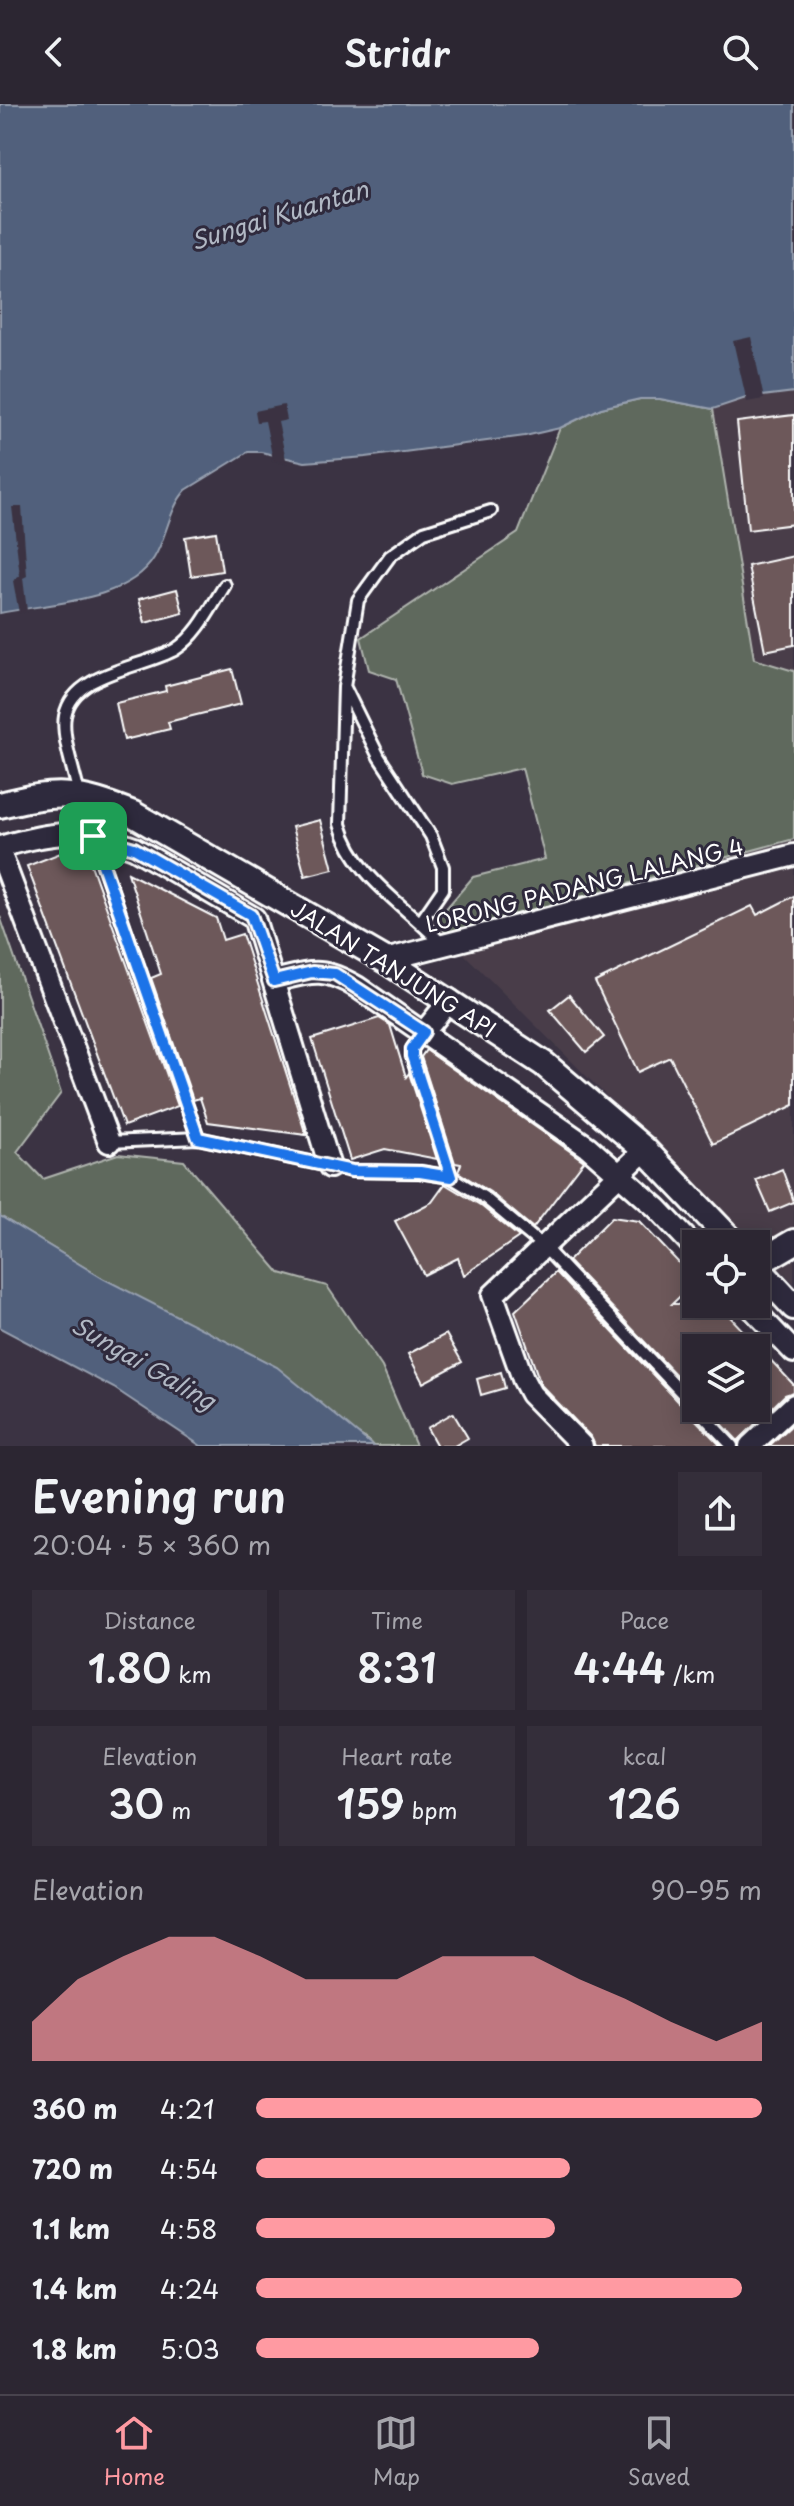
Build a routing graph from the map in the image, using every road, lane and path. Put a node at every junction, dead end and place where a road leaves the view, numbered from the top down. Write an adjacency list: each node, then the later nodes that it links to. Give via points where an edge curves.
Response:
1 (491, 511): 3 (lane, via 424,532 390,556 358,600)
2 (225, 585): 4 (lane, via 179,647 100,678 67,708 64,721)
3 (344, 687): 9 (lane, via 340,824 346,844 373,881); 9 (lane, via 379,757 431,836 443,867 443,889)
4 (79, 795): 5 (street, JALAN TANJUNG API, via 55,793); 11 (street, JALAN TANJUNG API, via 133,814)
5 (0, 805)
6 (93, 836): 7 (street, via 53,833); 12 (street, via 134,848 251,915); 15 (lane)
7 (0, 850): 16 (street)
8 (794, 855): 10 (street, LORONG PADANG LALANG 4)
9 (421, 921): 10 (lane)
10 (443, 945): 11 (street, LORONG PADANG LALANG 4)
11 (385, 960): 13 (street, JALAN TANJUNG API)
12 (274, 981): 14 (street, via 312,972 335,974); 18 (street)
13 (450, 1000): 14 (street); 17 (street, JALAN TANJUNG API, via 569,1083)
14 (424, 1032): 19 (street); 20 (lane, via 412,1056)
15 (198, 1138): 16 (lane); 18 (lane)
16 (109, 1142)
17 (645, 1150): 19 (street); 21 (street, JALAN TANJUNG API)
18 (330, 1167): 20 (lane)
19 (621, 1174): 22 (street); 24 (street)
20 (451, 1177): 24 (lane)
21 (722, 1230)
22 (682, 1235)
23 (794, 1242): 25 (street)
24 (544, 1247): 30 (lane); 33 (street, via 493,1295 531,1394)
25 (770, 1257)
26 (770, 1280): 27 (street)
27 (794, 1307)
28 (761, 1318): 29 (street)
29 (794, 1352)
30 (682, 1393)
31 (794, 1405): 35 (street)
32 (709, 1422): 34 (lane)
33 (582, 1446)
34 (732, 1446)
35 (750, 1446)

